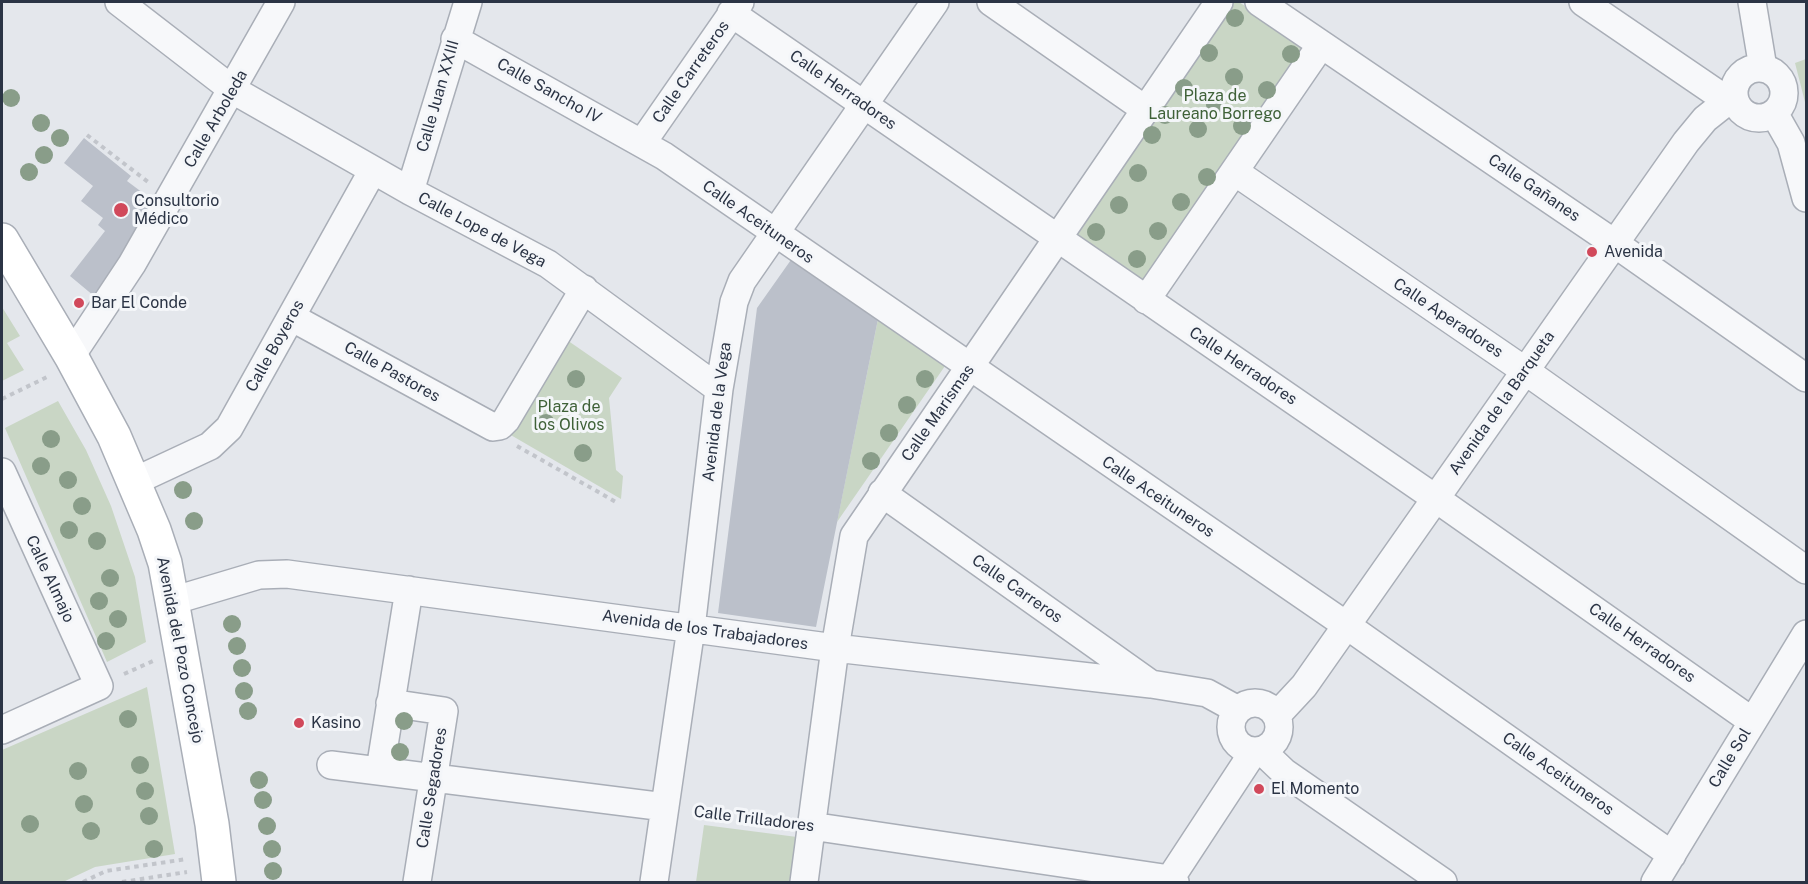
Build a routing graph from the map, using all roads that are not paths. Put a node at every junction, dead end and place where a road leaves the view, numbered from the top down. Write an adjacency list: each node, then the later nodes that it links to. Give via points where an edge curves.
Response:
1 (119, 2): 14 (street, Calle Lope de Vega)
2 (281, 2): 14 (street, Calle Arboleda)
3 (468, 2): 11 (street, Calle Juan XXIII)
4 (935, 2): 16 (street, Avenida de la Vega)
5 (991, 2): 17 (street)
6 (1219, 2): 17 (street, Calle Marismas)
7 (1259, 2): 12 (street, Calle Gañanes)
8 (1583, 2): 15 (street)
9 (1753, 2): 13 (street)
10 (736, 7): 16 (street, Calle Herradores); 19 (street, Calle Carreteros)
11 (455, 39): 19 (street, Calle Sancho IV); 22 (street, Calle Juan XXIII)
12 (1321, 45): 21 (street); 27 (street, Calle Gañanes)
13 (1763, 68): 15 (street, via 1743,73); 18 (street, via 1773,71 1783,84 1784,100)
14 (233, 90): 20 (street, Calle Lope de Vega); 31 (street, Calle Arboleda)
15 (1731, 99): 18 (street, via 1749,116 1767,117); 27 (street, Avenida de la Barqueta, via 1705,119 1686,142)
16 (864, 105): 24 (street, Avenida de la Vega); 25 (street, Calle Herradores)
17 (1146, 110): 25 (street, Calle Marismas)
18 (1774, 113): 23 (street, via 1791,143)
19 (642, 143): 24 (street, Calle Aceituneros)
20 (373, 170): 22 (street, Calle Lope de Vega); 30 (street, Calle Boyeros)
21 (1235, 172): 29 (street); 33 (street, Calle Aperadores)
22 (410, 191): 28 (street, Calle Lope de Vega, via 548,264)
23 (1806, 198)
24 (774, 234): 32 (street, Calle Aceituneros); 35 (street, Avenida de la Vega, via 742,281 734,302)
25 (1058, 239): 29 (street, Calle Herradores); 32 (street, Calle Marismas)
26 (2, 240): 31 (main road, Avenida del Pozo Concejo)
27 (1614, 243): 33 (street, Avenida de la Barqueta); 34 (street, Calle Gañanes)
28 (584, 289): 30 (street, Calle Pastores, via 497,427); 35 (street, Calle Lope de Vega)
29 (1146, 300): 39 (street, Calle Herradores)
30 (291, 317): 37 (street, Calle Boyeros, via 220,437 194,455)
31 (73, 360): 37 (main road, Avenida del Pozo Concejo)
32 (969, 368): 38 (street, Calle Marismas); 43 (street, Calle Aceituneros)
33 (1524, 370): 39 (street, Avenida de la Barqueta); 40 (street, Calle Aperadores)
34 (1806, 378)
35 (719, 389): 44 (street, Avenida de la Vega)
36 (2, 472): 52 (street, Calle Almajo, via 99,686)
37 (135, 481): 42 (main road, Avenida del Pozo Concejo, via 165,563)
38 (882, 493): 46 (street, Calle Marismas, via 851,547); 47 (street, Calle Carreros)
39 (1435, 498): 43 (street, Avenida de la Barqueta); 51 (street, Calle Herradores)
40 (1806, 570)
41 (409, 590): 42 (street, Avenida de los Trabajadores, via 273,573); 44 (street, Avenida de los Trabajadores); 48 (street)
42 (172, 601): 60 (main road, Avenida del Pozo Concejo)
43 (1346, 625): 50 (street, Avenida de la Barqueta, via 1304,686); 59 (street, Calle Aceituneros)
44 (692, 628): 46 (street, Avenida de los Trabajadores); 57 (street, Avenida de la Vega)
45 (1806, 634): 51 (street, Calle Sol)
46 (835, 648): 47 (street, Avenida de los Trabajadores); 58 (street, Calle Marismas)
47 (1151, 684): 49 (street, Avenida de los Trabajadores, via 1207,693)
48 (390, 703): 55 (street); 56 (street, Calle Segadores, via 444,711)
49 (1238, 710): 50 (street, via 1252,702 1261,703); 53 (street, via 1231,724 1232,732 1239,745)
50 (1277, 715): 53 (street, via 1279,735 1275,742)
51 (1752, 721): 59 (street, Calle Sol)
52 (2, 730)
53 (1258, 751): 61 (street); 65 (street)
54 (331, 765): 55 (street)
55 (380, 770): 56 (street)
56 (434, 778): 57 (street); 62 (street, Calle Segadores)
57 (665, 807): 63 (street, Avenida de la Vega)
58 (811, 826): 61 (street, Calle Trilladores); 64 (street, Calle Marismas)
59 (1672, 855): 66 (street, Calle Sol)
60 (217, 868)
61 (1171, 881)
62 (417, 882)
63 (654, 882)
64 (804, 882)
65 (1443, 882)
66 (1656, 882)

